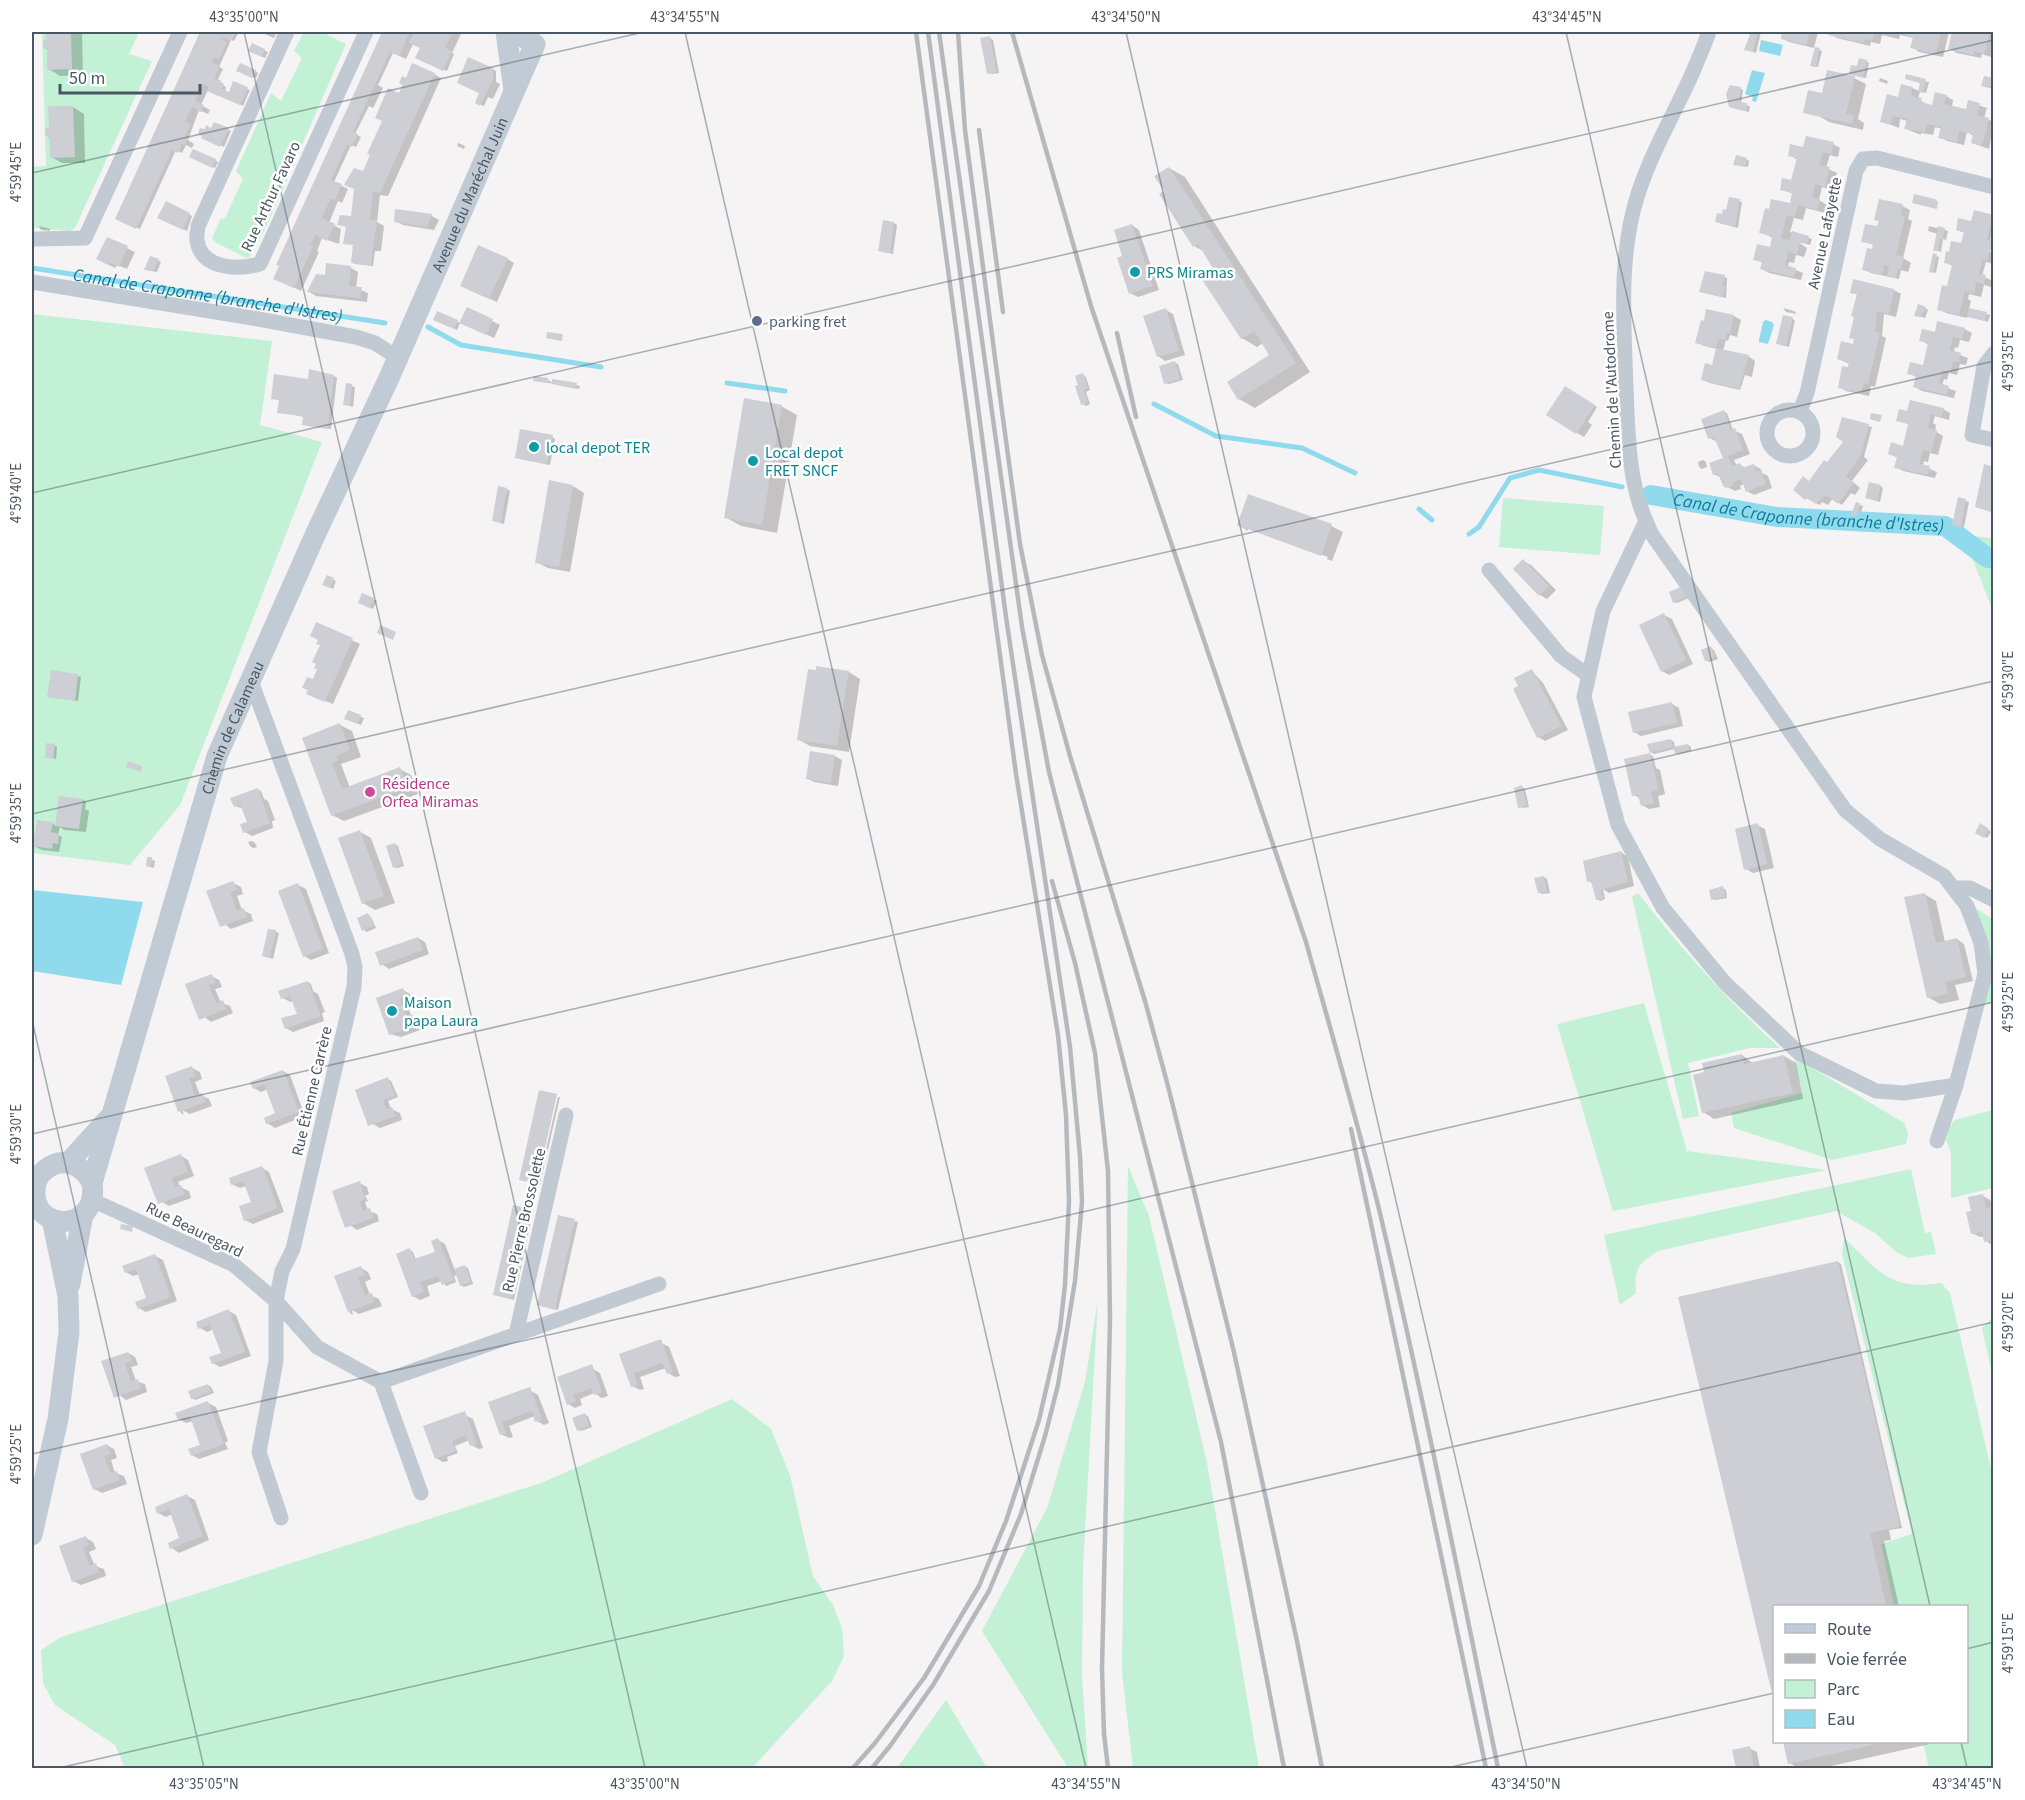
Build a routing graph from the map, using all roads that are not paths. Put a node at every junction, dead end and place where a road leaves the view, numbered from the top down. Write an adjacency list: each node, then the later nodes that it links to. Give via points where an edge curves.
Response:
1 (180, 32): 10 (street, via 85,238)
2 (287, 32): 3 (street, Rue Arthur Favaro, via 198,226 197,240 202,253 226,267 260,264)
3 (364, 32)
4 (506, 32): 8 (main road)
5 (513, 32): 7 (main road)
6 (1709, 32): 16 (street, Chemin de l'Autodrome, via 1638,195 1626,253 1623,321 1629,440 1638,504)
7 (538, 38): 8 (main road, Avenue du Maréchal Juin)
8 (514, 91): 13 (main road, Avenue du Maréchal Juin)
9 (1994, 187): 14 (street, Avenue Lafayette, via 1877,158 1863,159 1856,171)
10 (32, 239)
11 (32, 282): 13 (street, via 356,337 375,343)
12 (1994, 353): 15 (street, via 1984,366 1972,435)
13 (398, 358): 19 (main road, Chemin de Calameau)
14 (1800, 411)
15 (1994, 440)
16 (1646, 521): 18 (street, via 1603,611); 20 (street, Chemin de l'Autodrome, via 1845,810 1880,839 1944,876)
17 (1490, 570): 18 (street, via 1561,656)
18 (1589, 676): 22 (street, via 1584,697 1618,825 1663,908 1725,983 1799,1053 1876,1091 1904,1093)
19 (251, 681): 23 (main road, Chemin de Calameau, via 217,756); 33 (street, Rue Étienne Carrère, via 355,967 354,987 293,1249 282,1271)
20 (1953, 888): 21 (street, via 1970,888); 22 (street, Chemin de l'Autodrome, via 1968,906 1982,943 1985,974)
21 (1994, 900)
22 (1956, 1085): 25 (street, Chemin de l'Autodrome)
23 (112, 1114): 26 (main road, Chemin de Calameau); 28 (main road, Chemin de Calameau)
24 (566, 1115): 34 (street, Rue Pierre Brossolette)
25 (1937, 1141)
26 (68, 1163): 27 (main road); 28 (main road, via 82,1170)
27 (38, 1171): 29 (main road)
28 (89, 1199): 30 (main road, via 69,1221); 32 (main road, Chemin de Calameau); 33 (street, Rue Beauregard, via 234,1265)
29 (34, 1203): 30 (main road)
30 (52, 1219): 32 (main road, Chemin de Calameau)
31 (659, 1284): 34 (street)
32 (68, 1296): 38 (main road, Chemin de Calameau, via 69,1332 58,1419)
33 (276, 1301): 35 (street, via 317,1347); 37 (street, Rue Étienne Carrère, via 276,1361 258,1452)
34 (516, 1334): 35 (street)
35 (381, 1382): 36 (street)
36 (421, 1493)
37 (281, 1518)
38 (32, 1535)

